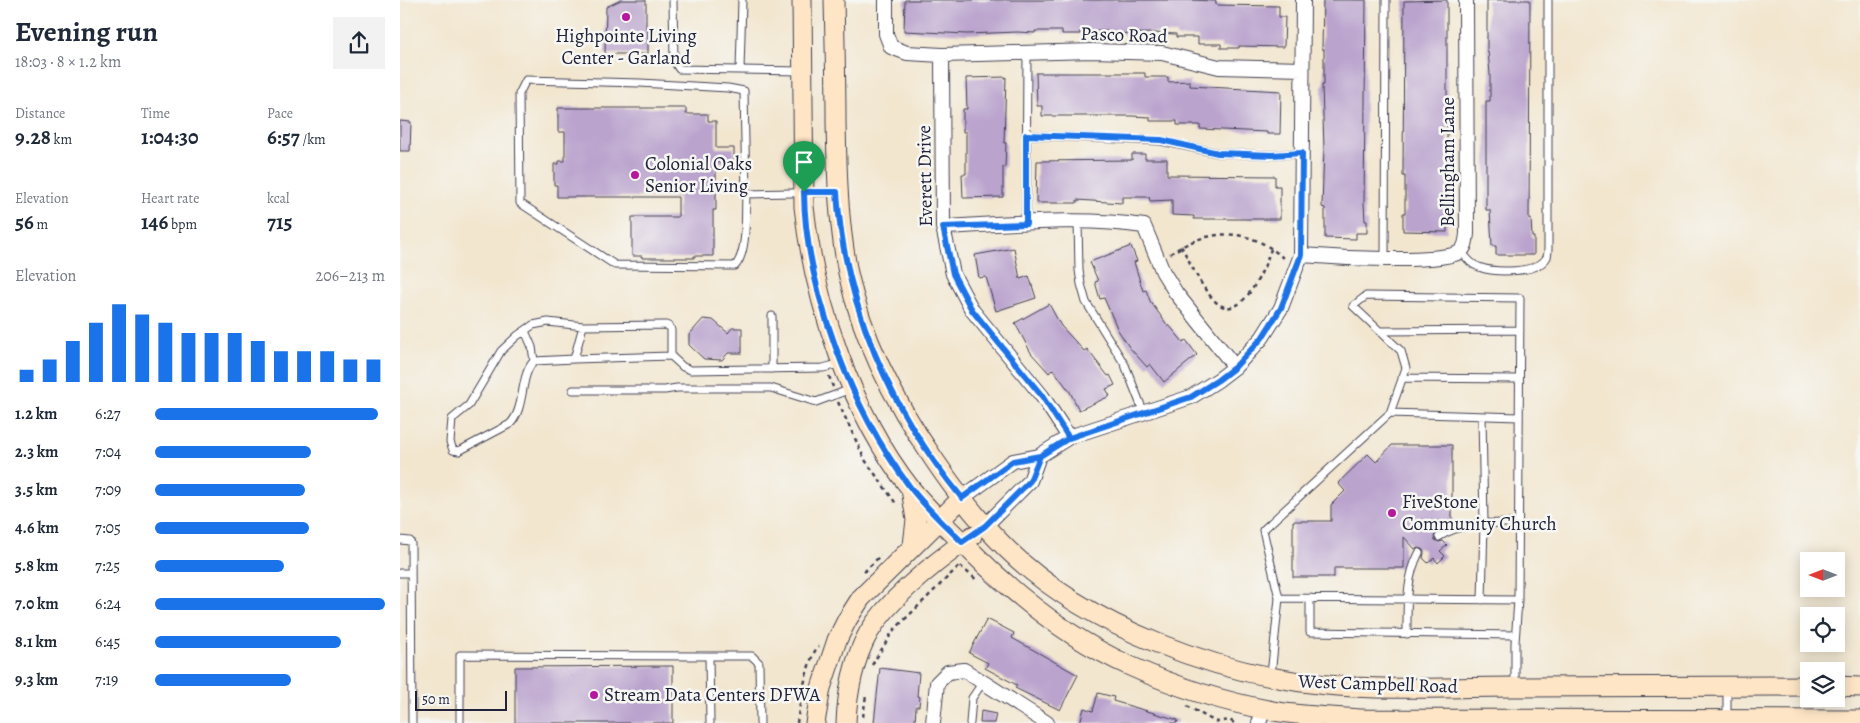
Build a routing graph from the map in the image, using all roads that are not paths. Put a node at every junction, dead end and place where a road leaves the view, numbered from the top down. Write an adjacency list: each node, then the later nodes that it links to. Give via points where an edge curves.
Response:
1 (674, 0): 13 (lane, via 674,61 679,69)
2 (742, 0): 13 (lane)
3 (802, 0): 14 (main road, West Campbell Road)
4 (834, 0): 18 (main road, West Campbell Road)
5 (886, 0): 11 (street, Pasco Road, via 886,34 891,47 907,53)
6 (1303, 0): 12 (street)
7 (1386, 0): 25 (lane)
8 (1466, 0): 23 (street, Bellingham Lane, via 1467,234)
9 (1548, 0): 23 (lane, via 1547,257 1532,268 1497,271 1473,264)
10 (1026, 53): 11 (street, Pasco Road); 12 (street, Pasco Road, via 1162,53 1219,67); 15 (lane)
11 (942, 55): 22 (street, Everett Drive)
12 (1302, 69): 16 (street)
13 (740, 70): 14 (lane)
14 (803, 71): 17 (main road, West Campbell Road)
15 (1026, 135): 16 (lane, via 1161,140 1218,153); 21 (lane)
16 (1302, 153): 24 (street)
17 (804, 192): 18 (lane); 19 (lane); 35 (main road, West Campbell Road, via 814,269)
18 (837, 192): 48 (main road, West Campbell Road, via 849,275 877,360 905,415)
19 (746, 194): 19 (lane, via 744,91 650,83 526,80 518,94 520,203 615,265 735,266 740,261 744,244)
20 (1078, 222): 21 (street); 34 (street, via 1144,226 1163,272 1176,293); 41 (lane, via 1079,270 1086,302 1125,365)
21 (1026, 224): 22 (street)
22 (943, 227): 45 (street, Everett Drive, via 953,274 972,310 1042,396)
23 (1462, 251): 25 (street, Bellingham Lane, via 1454,255 1415,259)
24 (1301, 255): 25 (street, Bellingham Lane); 34 (street, via 1281,308 1262,338)
25 (1384, 259)
26 (772, 316): 36 (lane)
27 (583, 326): 29 (lane, via 548,322 533,325); 31 (lane, via 666,325 671,330); 32 (lane)
28 (1520, 330): 30 (lane); 30 (lane, via 1520,298 1366,296 1354,306); 38 (lane)
29 (525, 331): 33 (lane); 33 (lane, via 502,352 469,405 452,419 452,450 459,451 516,418)
30 (1380, 331): 37 (lane, via 1401,351 1406,368)
31 (671, 356): 32 (lane); 36 (lane, via 683,368 691,370)
32 (574, 359): 33 (lane)
33 (534, 360)
34 (1235, 367): 41 (street, via 1191,397)
35 (835, 368): 36 (lane); 39 (main road, West Campbell Road)
36 (772, 369)
37 (1402, 378): 38 (lane); 42 (lane)
38 (1520, 379): 44 (lane)
39 (854, 388): 40 (lane, via 816,402 771,388); 47 (main road, West Campbell Road, via 879,441)
40 (573, 390)
41 (1144, 413): 45 (street)
42 (1390, 413): 43 (lane); 60 (lane, via 1263,530)
43 (1482, 416): 44 (lane); 50 (lane)
44 (1520, 417): 51 (lane)
45 (1069, 438): 46 (street)
46 (1040, 456): 48 (street, via 1013,461); 52 (street, via 1030,481)
47 (911, 489): 49 (main road, West Campbell Road); 56 (main road, via 916,520)
48 (962, 498): 49 (main road); 52 (main road, West Campbell Road)
49 (939, 519): 55 (main road, West Campbell Road); 56 (main road)
50 (1484, 523): 51 (lane); 53 (lane, via 1448,531); 63 (lane)
51 (1517, 523): 64 (lane)
52 (985, 526): 55 (main road); 68 (main road, West Campbell Road, via 1042,579 1090,610 1175,650 1222,667)
53 (1439, 537)
54 (400, 540): 59 (lane, via 406,539 411,544)
55 (962, 542): 76 (main road, West Campbell Road, via 1036,609 1102,651 1130,666 1224,699); 85 (main road, via 918,578 869,632 854,668)
56 (913, 545): 84 (main road, via 861,598 847,620 821,688)
57 (1419, 553): 62 (lane, via 1412,568)
58 (400, 573): 59 (lane)
59 (411, 573): 80 (lane)
60 (1279, 598): 61 (lane); 68 (lane)
61 (1310, 598): 62 (lane); 65 (lane, via 1310,632)
62 (1407, 599): 63 (lane); 65 (lane)
63 (1482, 600): 64 (lane)
64 (1518, 600): 66 (lane)
65 (1407, 634): 66 (lane)
66 (1515, 635): 72 (lane)
67 (709, 656): 81 (lane, via 460,655); 82 (lane); 83 (lane, via 752,656 759,663)
68 (1271, 678): 72 (main road, West Campbell Road, via 1331,686); 76 (main road)
69 (982, 682): 75 (street); 86 (street, via 964,670 948,672 937,683); 87 (lane, via 972,698)
70 (1800, 686): 73 (main road, West Campbell Road)
71 (1845, 686): 74 (main road)
72 (1515, 687): 73 (main road, West Campbell Road)
73 (1727, 687): 79 (lane)
74 (1860, 687)
75 (1030, 719): 88 (street)
76 (1260, 719): 78 (main road, West Campbell Road, via 1301,715)
77 (1860, 720): 79 (main road, West Campbell Road)
78 (1406, 721): 79 (main road, West Campbell Road)
79 (1727, 721)
80 (412, 723)
81 (460, 723)
82 (710, 723)
83 (760, 723)
84 (815, 723)
85 (846, 723)
86 (933, 723)
87 (970, 723)
88 (1047, 723)

